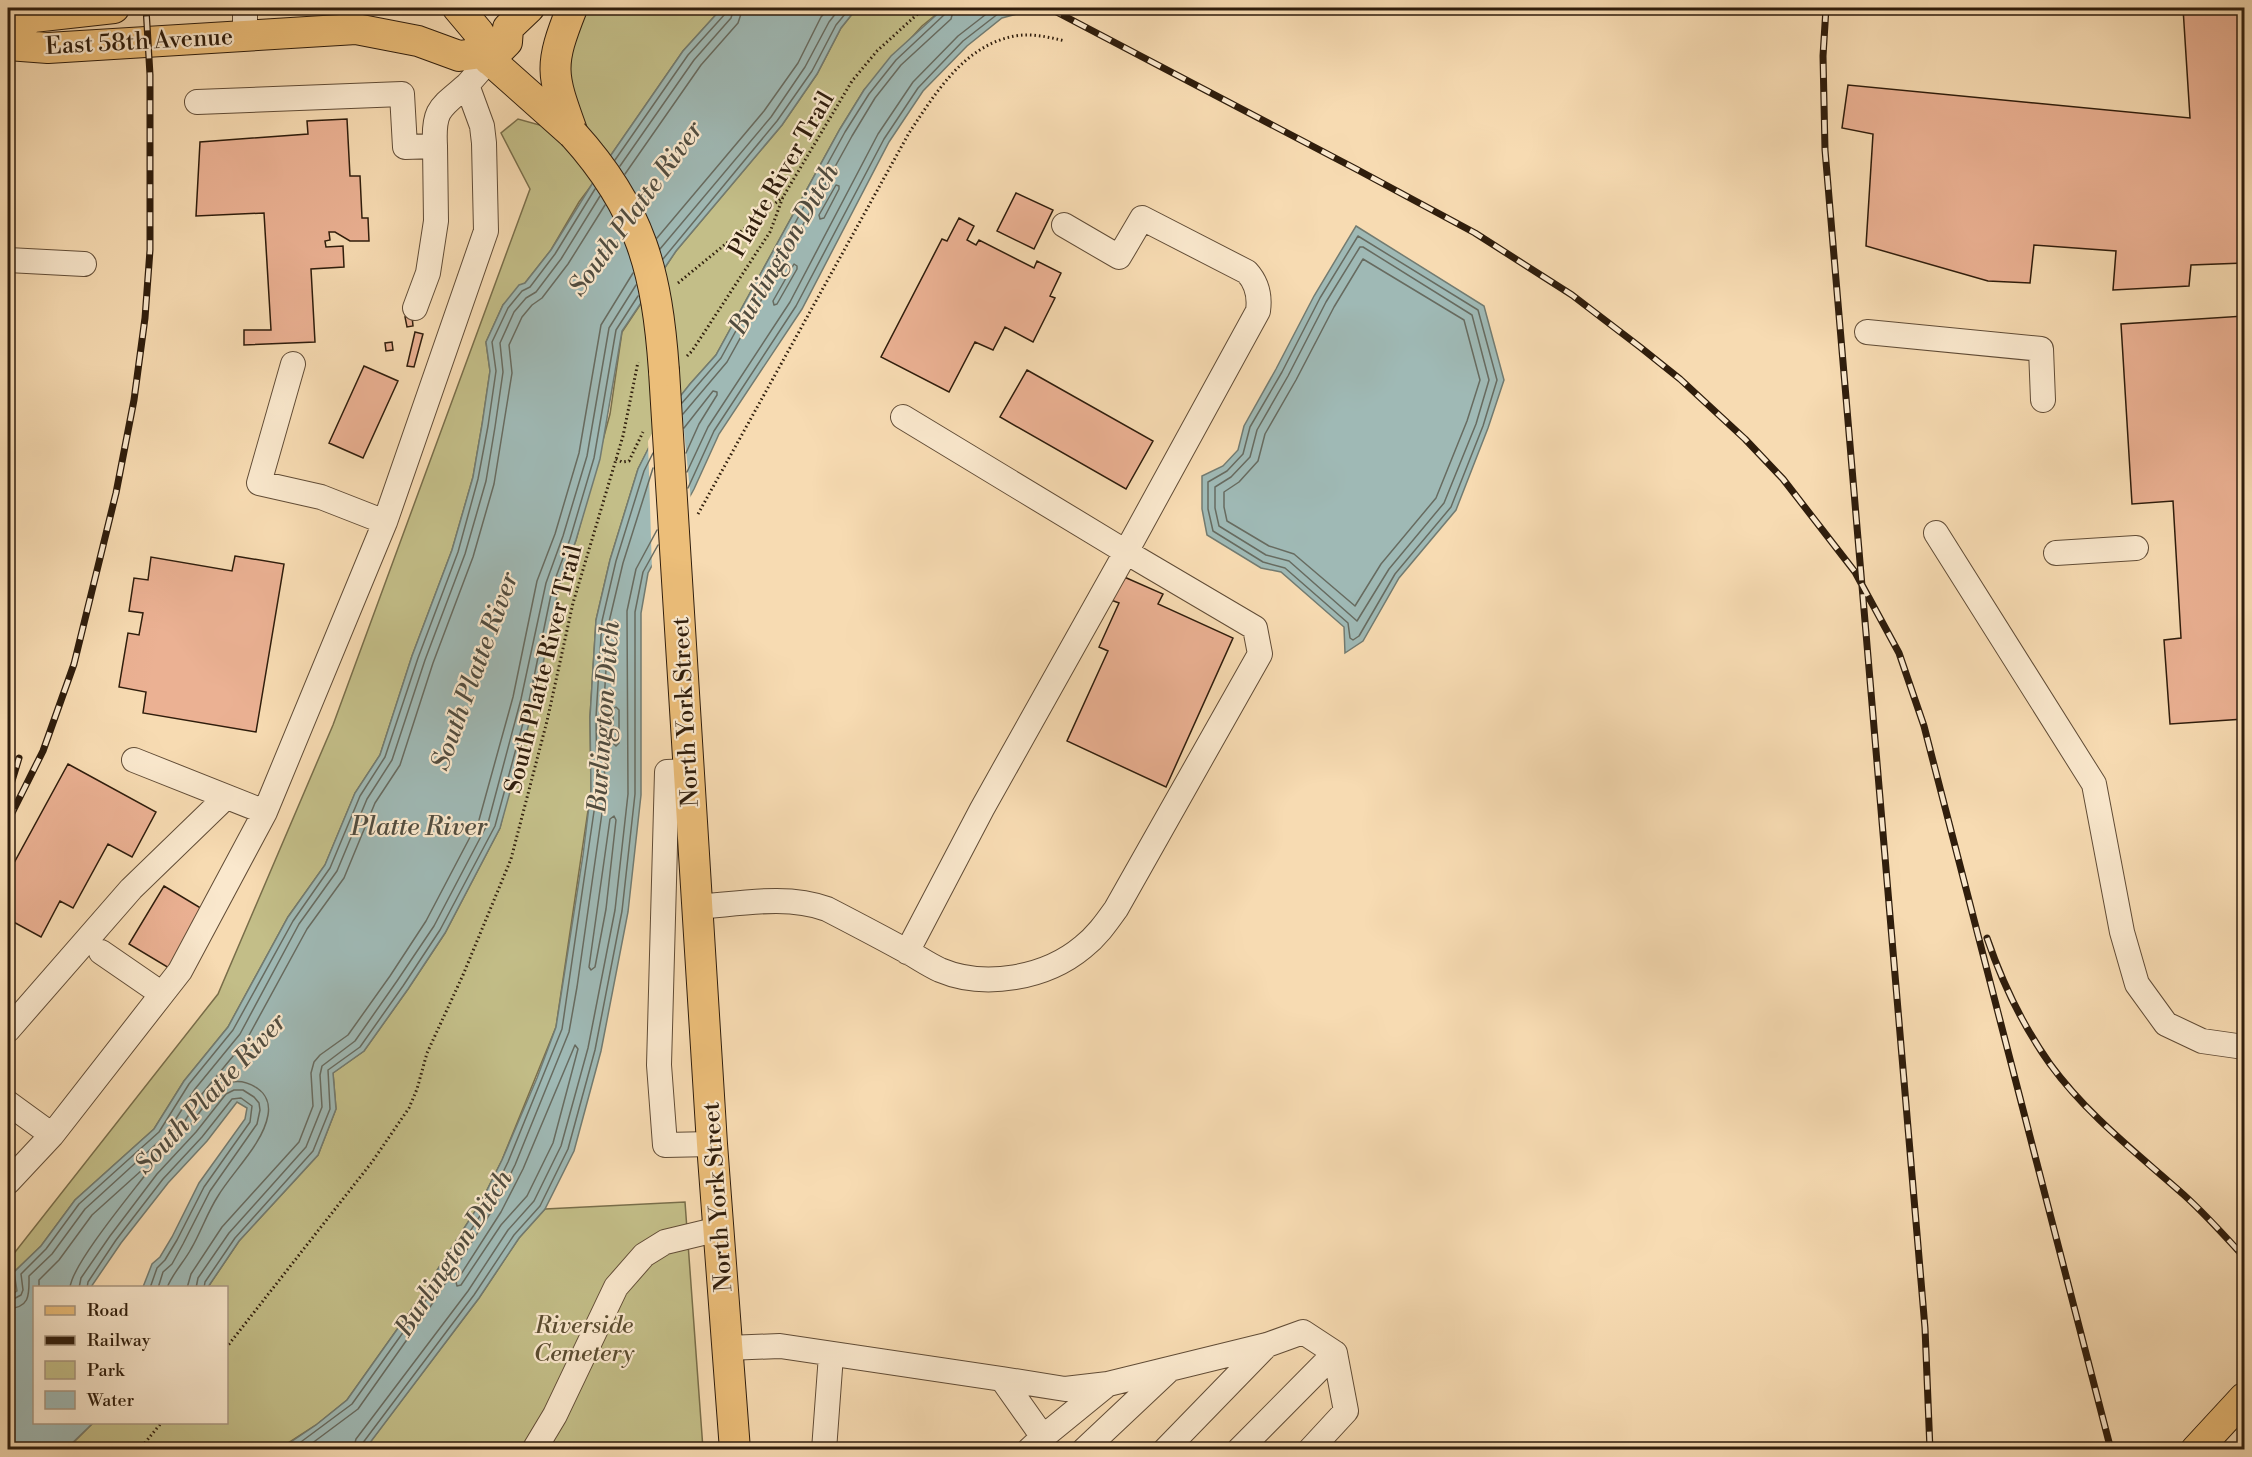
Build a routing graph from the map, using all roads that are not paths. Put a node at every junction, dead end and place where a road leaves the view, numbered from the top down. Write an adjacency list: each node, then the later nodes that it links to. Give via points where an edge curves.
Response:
1 (114, 8): 7 (main road, East 58th Avenue, via 33,17)
2 (458, 8): 9 (main road)
3 (529, 8): 9 (main road, via 508,28)
4 (555, 8): 9 (main road, via 520,41)
5 (572, 8): 12 (main road, via 554,63 556,87)
6 (245, 21): 8 (main road, East 58th Avenue, via 48,48); 9 (main road, East 58th Avenue, via 356,30 418,41 459,56)
7 (8, 30)
8 (8, 45)
9 (492, 52): 10 (lane); 12 (main road, North York Street)
10 (466, 85): 13 (lane, via 441,107 435,119); 22 (lane, via 478,113 484,143 486,231)
11 (197, 102): 13 (lane, via 402,94 405,147)
12 (573, 134): 28 (main road, North York Street, bridge, via 610,181 643,246 672,366 655,421 675,538)
13 (435, 146): 17 (lane, via 436,221 428,273)
14 (1064, 225): 25 (lane, via 1127,261 1142,218 1247,272 1259,300 1258,311)
15 (8, 260): 16 (lane)
16 (84, 264)
17 (415, 308)
18 (1867, 332): 20 (lane, via 2041,349)
19 (293, 364): 22 (lane, via 259,483 321,497)
20 (2043, 400)
21 (903, 417): 25 (lane)
22 (385, 522): 30 (lane)
23 (1936, 533): 36 (lane, via 2094,784 2122,932 2137,984 2166,1024 2202,1041)
24 (2136, 548): 26 (lane)
25 (1126, 552): 33 (lane); 33 (lane, via 1255,628 1260,654 1116,909 1083,948 1038,972 992,979 940,970)
26 (2056, 554)
27 (134, 760): 29 (lane)
28 (689, 771): 31 (main road, North York Street); 39 (lane, via 667,772 659,1065 665,1145)
29 (226, 797): 30 (lane); 35 (lane, via 131,889)
30 (265, 812): 34 (lane, via 180,970)
31 (697, 907): 33 (lane, via 769,902 814,904); 39 (main road, North York Street)
32 (101, 952): 34 (lane)
33 (907, 952)
34 (162, 994): 38 (lane)
35 (8, 1029)
36 (2244, 1047)
37 (8, 1103): 38 (lane)
38 (52, 1135): 40 (lane)
39 (712, 1143): 41 (main road, North York Street)
40 (8, 1182)
41 (719, 1229): 43 (main road, North York Street); 51 (lane, via 665,1242 644,1255 616,1287 555,1415)
42 (1268, 1344): 44 (lane, via 1303,1332); 46 (lane); 55 (lane)
43 (727, 1348): 45 (lane, via 780,1346); 52 (main road, North York Street)
44 (1335, 1353): 56 (lane); 57 (lane, via 1346,1411)
45 (831, 1355): 47 (lane); 53 (lane)
46 (1170, 1368): 48 (lane); 54 (lane)
47 (1002, 1379): 48 (lane, via 1065,1389); 50 (lane)
48 (1108, 1384): 50 (lane)
49 (2244, 1398): 58 (main road)
50 (1036, 1443)
51 (534, 1449)
52 (735, 1449)
53 (824, 1449)
54 (1084, 1449)
55 (1165, 1449)
56 (1239, 1449)
57 (1310, 1449)
58 (2196, 1449)

